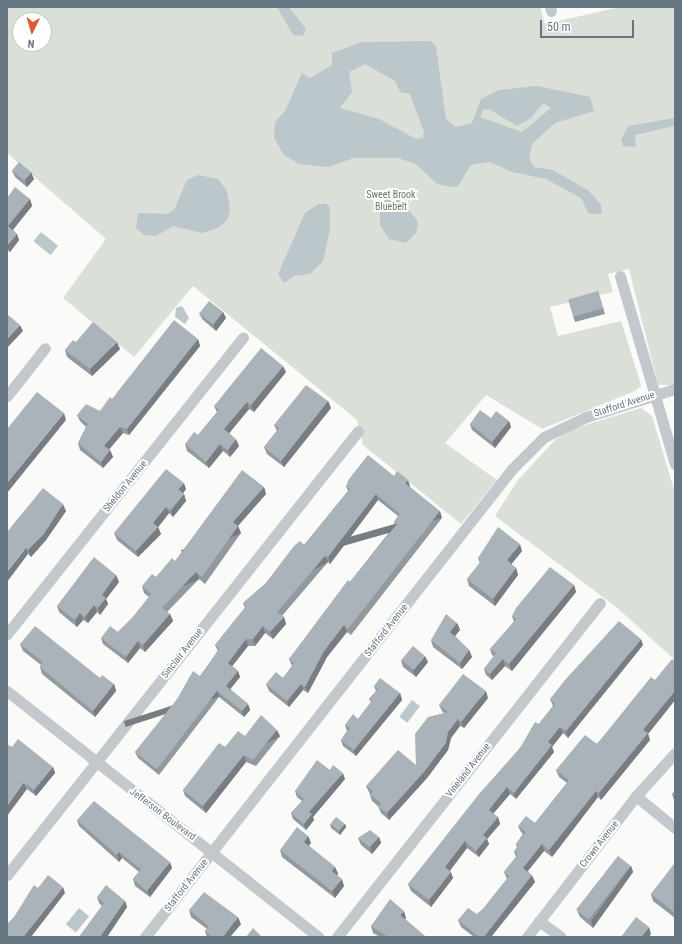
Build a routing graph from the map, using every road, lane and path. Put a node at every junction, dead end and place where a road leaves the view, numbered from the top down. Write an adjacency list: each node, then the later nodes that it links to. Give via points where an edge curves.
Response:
1 (620, 276): 5 (street)
2 (244, 337): 10 (street, Sheldon Avenue)
3 (45, 348): 6 (street)
4 (675, 389): 5 (street, Stafford Avenue)
5 (654, 394): 8 (street); 16 (street, Stafford Avenue, via 586,417 544,436 518,464)
6 (7, 396)
7 (358, 431): 13 (street, Sinclair Avenue)
8 (675, 464)
9 (600, 602): 21 (street, Vineland Avenue)
10 (7, 634)
11 (7, 692): 13 (street, Jefferson Boulevard)
12 (675, 753): 14 (street, Crown Avenue)
13 (96, 763): 16 (street, Jefferson Boulevard); 17 (street, Sinclair Avenue)
14 (636, 796): 15 (street); 18 (street, Crown Avenue)
15 (675, 828)
16 (212, 852): 19 (street, Stafford Avenue); 20 (street, Jefferson Boulevard)
17 (7, 875)
18 (539, 921): 22 (street, Crown Avenue); 23 (street)
19 (145, 937)
20 (318, 937)
21 (337, 937)
22 (527, 937)
23 (561, 937)

